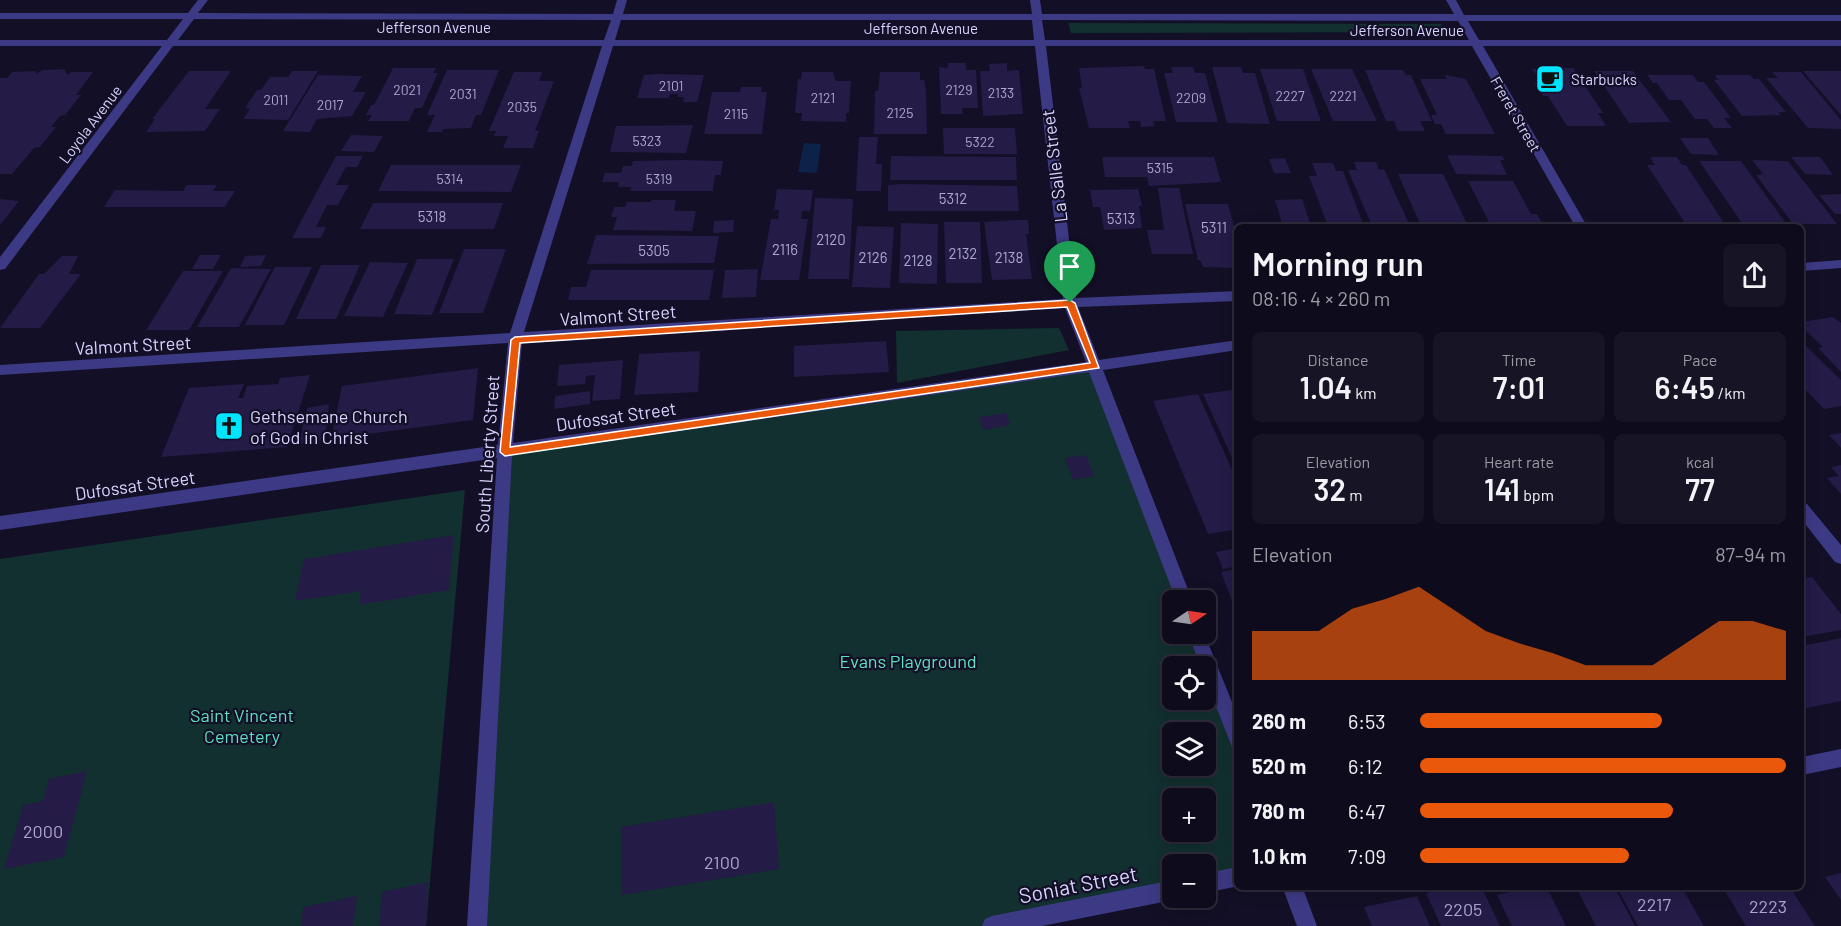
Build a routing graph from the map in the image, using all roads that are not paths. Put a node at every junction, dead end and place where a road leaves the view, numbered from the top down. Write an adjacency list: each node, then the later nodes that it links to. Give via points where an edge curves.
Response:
1 (203, 0): 6 (street, Loyola Avenue)
2 (622, 0): 7 (street, South Liberty Street)
3 (1035, 0): 8 (street, La Salle Street)
4 (1451, 0): 9 (street, Freret Street)
5 (0, 16): 6 (street, Jefferson Avenue)
6 (191, 17): 7 (street, Jefferson Avenue); 13 (street, Loyola Avenue)
7 (617, 17): 8 (street, Jefferson Avenue); 11 (street, South Liberty Street)
8 (1037, 17): 9 (street, Jefferson Avenue); 14 (street, La Salle Street)
9 (1461, 17): 10 (street, Jefferson Avenue); 16 (street, Freret Street)
10 (1841, 18)
11 (609, 41): 13 (street, Jefferson Avenue); 14 (street, Jefferson Avenue); 23 (street, South Liberty Street)
12 (0, 43): 13 (street, Jefferson Avenue)
13 (171, 43): 19 (street, Loyola Avenue)
14 (1040, 43): 16 (street, Jefferson Avenue); 22 (street, La Salle Street)
15 (1841, 43): 16 (street, Jefferson Avenue)
16 (1476, 45): 17 (street, Freret Street)
17 (1580, 224)
18 (1841, 264): 20 (street)
19 (0, 266)
20 (1804, 267)
21 (1234, 296): 22 (street, Valmont Street)
22 (1070, 303): 23 (street, Valmont Street); 25 (street, La Salle Street)
23 (515, 340): 26 (street, Valmont Street); 27 (street, South Liberty Street)
24 (1234, 346): 25 (street, Dufossat Street)
25 (1095, 366): 27 (street, Dufossat Street); 31 (street, La Salle Street)
26 (0, 370)
27 (505, 452): 29 (street, Dufossat Street); 40 (street, South Liberty Street)
28 (1804, 511): 30 (street)
29 (0, 523)
30 (1841, 557)
31 (1180, 590)
32 (1201, 644): 33 (street)
33 (1234, 730)
34 (1841, 758): 35 (street)
35 (1804, 766)
36 (1234, 878): 37 (street)
37 (1216, 881)
38 (1294, 890): 42 (street)
39 (1162, 892): 41 (street, Soniat Street)
40 (477, 926)
41 (992, 926)
42 (1307, 926)

